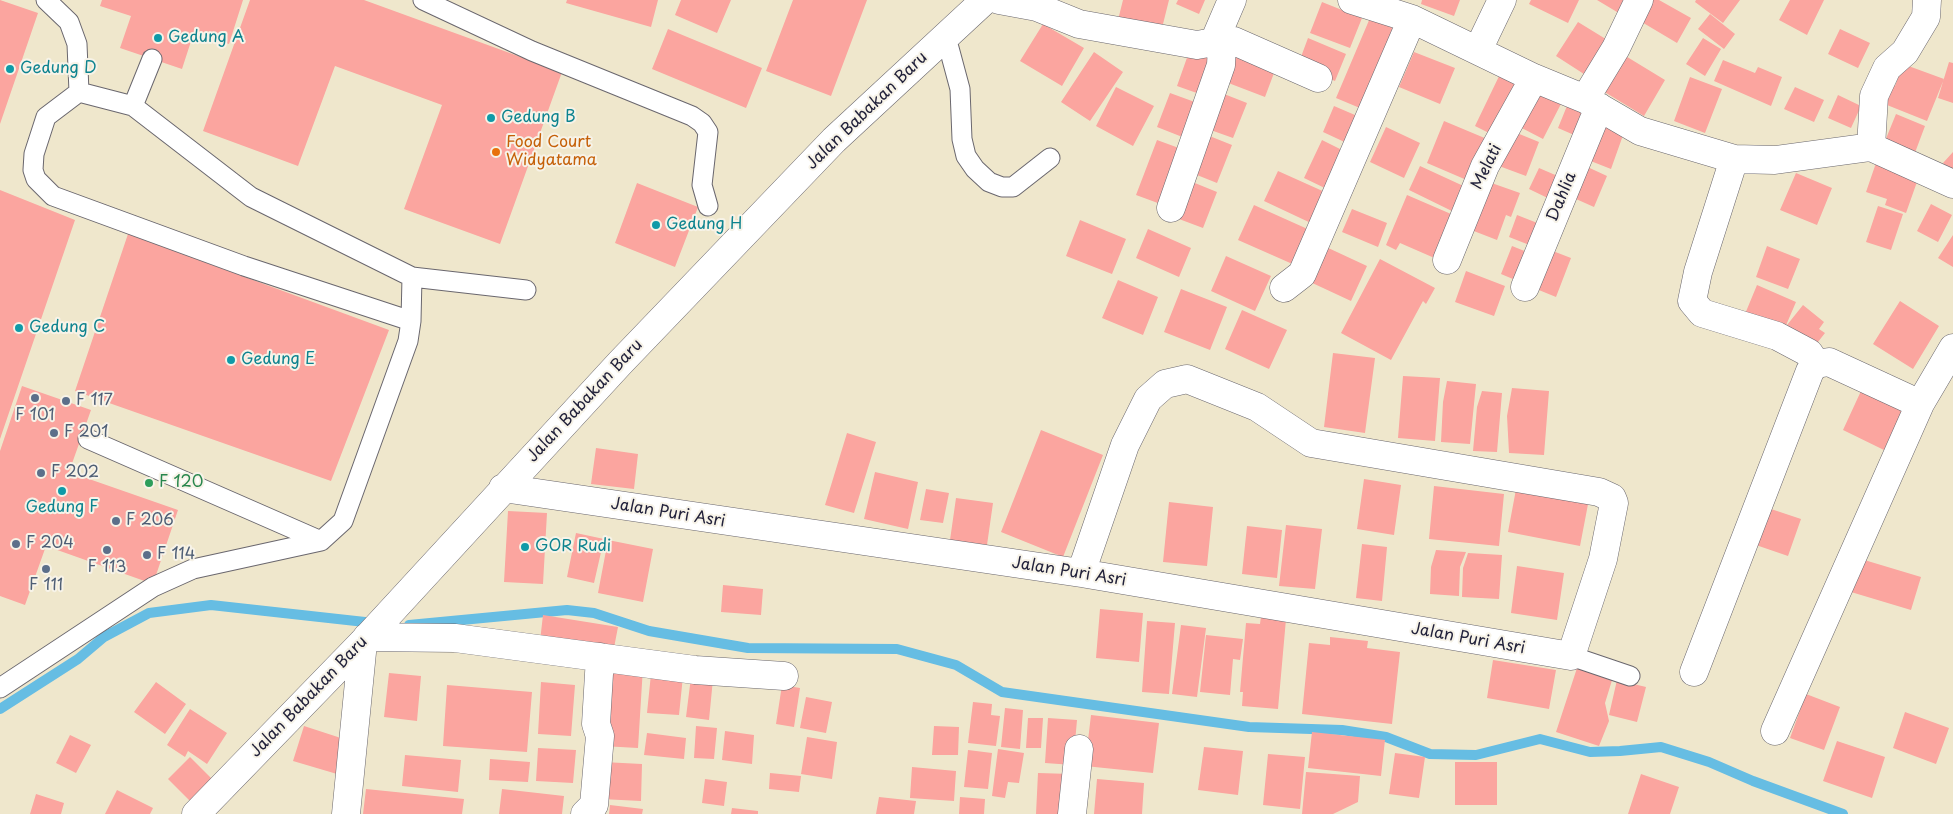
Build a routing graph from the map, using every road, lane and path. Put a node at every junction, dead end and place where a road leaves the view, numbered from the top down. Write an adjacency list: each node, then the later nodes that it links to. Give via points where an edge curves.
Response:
1 (46, 0): 17 (lane, via 69,22 77,44)
2 (423, 0): 24 (lane, via 532,51 692,116 702,123 708,132 702,185)
3 (985, 0): 11 (street, Jalan Babakan Baru)
4 (999, 0): 12 (street, via 1037,7 1080,24 1197,45)
5 (1232, 0): 12 (street)
6 (1352, 0): 10 (street)
7 (1502, 0): 13 (street)
8 (1639, 0): 18 (street, Dahlia)
9 (1927, 0): 20 (street, via 1926,17 1905,52 1887,68 1874,96)
10 (1412, 19): 13 (street); 29 (street, via 1302,274)
11 (942, 40): 21 (lane, via 949,48 960,89 966,156 975,169 989,182 1013,187); 36 (street, Jalan Babakan Baru, via 834,140)
12 (1218, 44): 15 (street, via 1234,41); 25 (street, via 1221,65)
13 (1478, 50): 16 (street)
14 (152, 58): 19 (lane)
15 (1318, 78)
16 (1534, 78): 18 (street); 26 (street, Melati, via 1485,166)
17 (79, 92): 19 (lane); 31 (lane, via 46,117 34,154 36,179 52,196 244,266)
18 (1592, 103): 22 (street, via 1640,130); 28 (street, Dahlia)
19 (133, 106): 27 (lane, via 251,197)
20 (1871, 147): 22 (street, via 1775,160); 23 (street)
21 (1050, 158)
22 (1734, 159): 33 (street, via 1692,301 1702,313 1777,336 1809,353)
23 (1953, 184)
24 (708, 206)
25 (1171, 208)
26 (1447, 260)
27 (412, 277): 30 (lane); 31 (lane)
28 (1525, 287)
29 (1284, 288)
30 (526, 290)
31 (411, 321): 37 (lane, via 408,340 343,521)
32 (1953, 348): 34 (street)
33 (1816, 364): 34 (street, via 1829,362); 42 (street, via 1810,371)
34 (1920, 404): 46 (street)
35 (88, 438): 37 (lane)
36 (503, 488): 38 (street, Jalan Puri Asri); 39 (street, Jalan Babakan Baru)
37 (321, 541): 45 (lane, via 193,569 153,587)
38 (1081, 573): 40 (street, Jalan Puri Asri); 40 (street, via 1125,445 1148,399 1165,384 1187,379 1257,407 1311,443 1599,492 1612,498 1614,507 1603,559)
39 (366, 638): 41 (street, via 455,638); 48 (street, Jalan Babakan Baru); 49 (street)
40 (1571, 656): 44 (lane, Jalan Puri Asri)
41 (600, 657): 43 (street, via 695,670); 50 (street, via 596,724 600,736 594,805)
42 (1694, 672)
43 (784, 676)
44 (1630, 676)
45 (0, 688)
46 (1775, 731)
47 (1079, 748): 51 (street)
48 (196, 814)
49 (346, 814)
50 (585, 814)
51 (1072, 814)

